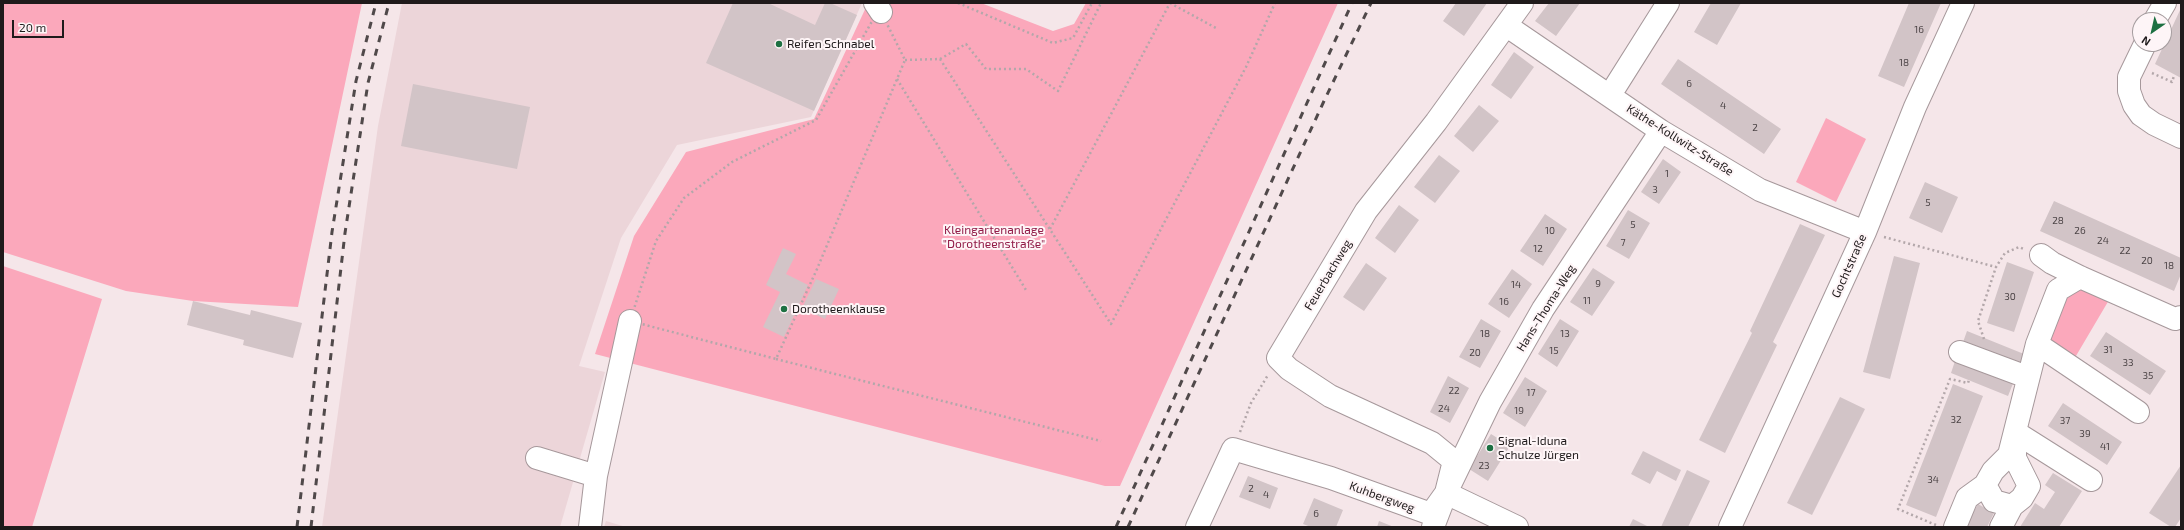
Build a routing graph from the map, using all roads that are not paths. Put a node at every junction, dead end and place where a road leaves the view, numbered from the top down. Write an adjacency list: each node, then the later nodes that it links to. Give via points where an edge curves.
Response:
1 (1522, 3): 6 (street, Feuerbachweg)
2 (1668, 3): 8 (street)
3 (1963, 3): 11 (street, Gochtstraße, via 1915,107)
4 (2165, 3): 5 (street)
5 (2160, 12)
6 (1507, 26): 8 (street, Käthe-Kollwitz-Straße); 25 (street, Feuerbachweg, via 1366,211 1278,358 1289,369 1330,396 1432,443 1454,461)
7 (2141, 52): 10 (street, via 2129,77 2129,91 2134,105 2141,115 2154,124)
8 (1610, 95): 9 (street, Käthe-Kollwitz-Straße)
9 (1661, 131): 11 (street, Käthe-Kollwitz-Straße, via 1760,190); 25 (street, Hans-Thoma-Weg, via 1543,309 1490,402)
10 (2181, 137)
11 (1864, 232): 31 (street, Gochtstraße)
12 (2080, 276): 13 (street); 13 (street, via 2046,259); 14 (street, via 2176,319)
13 (2058, 290): 16 (street)
14 (2181, 317)
15 (630, 321): 22 (street)
16 (2036, 344): 18 (street); 19 (street)
17 (1960, 352): 18 (street)
18 (2027, 377): 20 (street)
19 (2138, 412)
20 (2016, 432): 23 (street); 24 (street, via 2009,455 1993,471); 26 (street, via 2015,458 2028,486 2022,498)
21 (537, 458): 22 (street)
22 (596, 476): 27 (street)
23 (2091, 480)
24 (1985, 485): 26 (street, via 1994,501); 32 (street, via 1966,498)
25 (1446, 493): 28 (street, Kuhbergweg, via 1431,514 1331,478 1233,449); 29 (street); 30 (street)
26 (2012, 506): 33 (street)
27 (590, 527)
28 (1197, 527)
29 (1433, 527)
30 (1516, 527)
31 (1730, 527)
32 (1955, 527)
33 (2001, 527)

